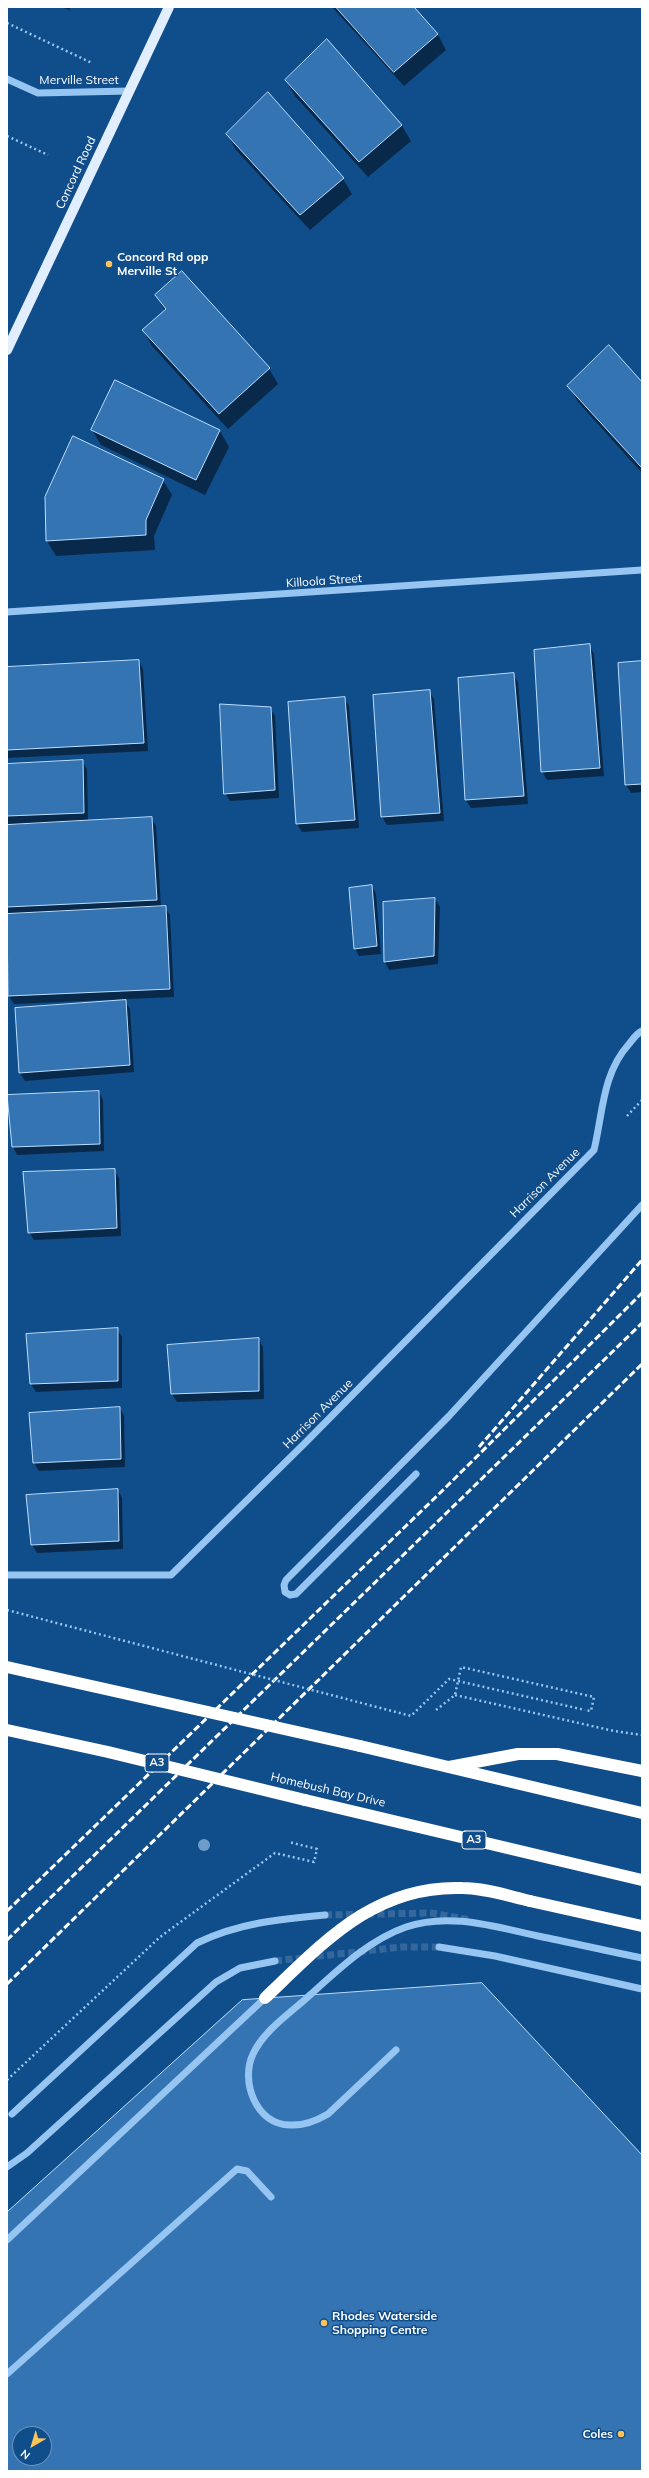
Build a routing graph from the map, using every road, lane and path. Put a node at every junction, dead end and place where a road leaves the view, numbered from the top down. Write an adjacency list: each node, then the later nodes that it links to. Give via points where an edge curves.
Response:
1 (169, 7): 5 (main road, Concord Road)
2 (7, 23): 3 (path)
3 (92, 62)
4 (7, 79): 5 (street, Merville Street, via 38,93)
5 (129, 91): 8 (main road, Concord Road)
6 (7, 136): 7 (path)
7 (48, 155)
8 (7, 350)
9 (642, 570): 10 (street, Killoola Street)
10 (7, 612)
11 (642, 1031): 14 (street, Harrison Avenue, via 625,1048 612,1068 603,1094 594,1150 306,1442 171,1574)
12 (642, 1205): 13 (street, via 449,1416 286,1580 285,1592 290,1595 296,1594)
13 (416, 1474)
14 (7, 1575)
15 (7, 1610): 17 (path, bridge, via 411,1716 449,1679 585,1710 591,1711 594,1697 461,1667)
16 (7, 1668): 21 (highway, bridge, via 360,1746)
17 (455, 1695): 18 (path); 20 (path)
18 (436, 1710)
19 (7, 1730): 25 (highway, Homebush Bay Drive / A3, bridge)
20 (642, 1735)
21 (446, 1768): 22 (highway, via 518,1754 557,1754); 23 (highway)
22 (642, 1771)
23 (642, 1813)
24 (289, 1842): 34 (path, via 317,1848 314,1862 275,1853 160,1937)
25 (642, 1880)
26 (325, 1915): 35 (street, via 248,1924 228,1929 197,1943)
27 (642, 1926): 32 (highway, bridge, via 480,1889 461,1888 410,1894 354,1918)
28 (439, 1948): 31 (street, via 495,1956)
29 (642, 1958): 33 (street, bridge, via 480,1924 436,1921 406,1927 376,1941 356,1955 264,2038 253,2053 248,2067 248,2081 257,2106 277,2123 290,2126 315,2122 328,2114)
30 (275, 1960): 36 (street, via 240,1968 216,1982 27,2152)
31 (642, 1989)
32 (265, 1998): 38 (street)
33 (396, 2050)
34 (7, 2080)
35 (12, 2114)
36 (7, 2167)
37 (271, 2198): 39 (street, via 247,2171 242,2168 233,2171)
38 (7, 2240)
39 (7, 2374)

